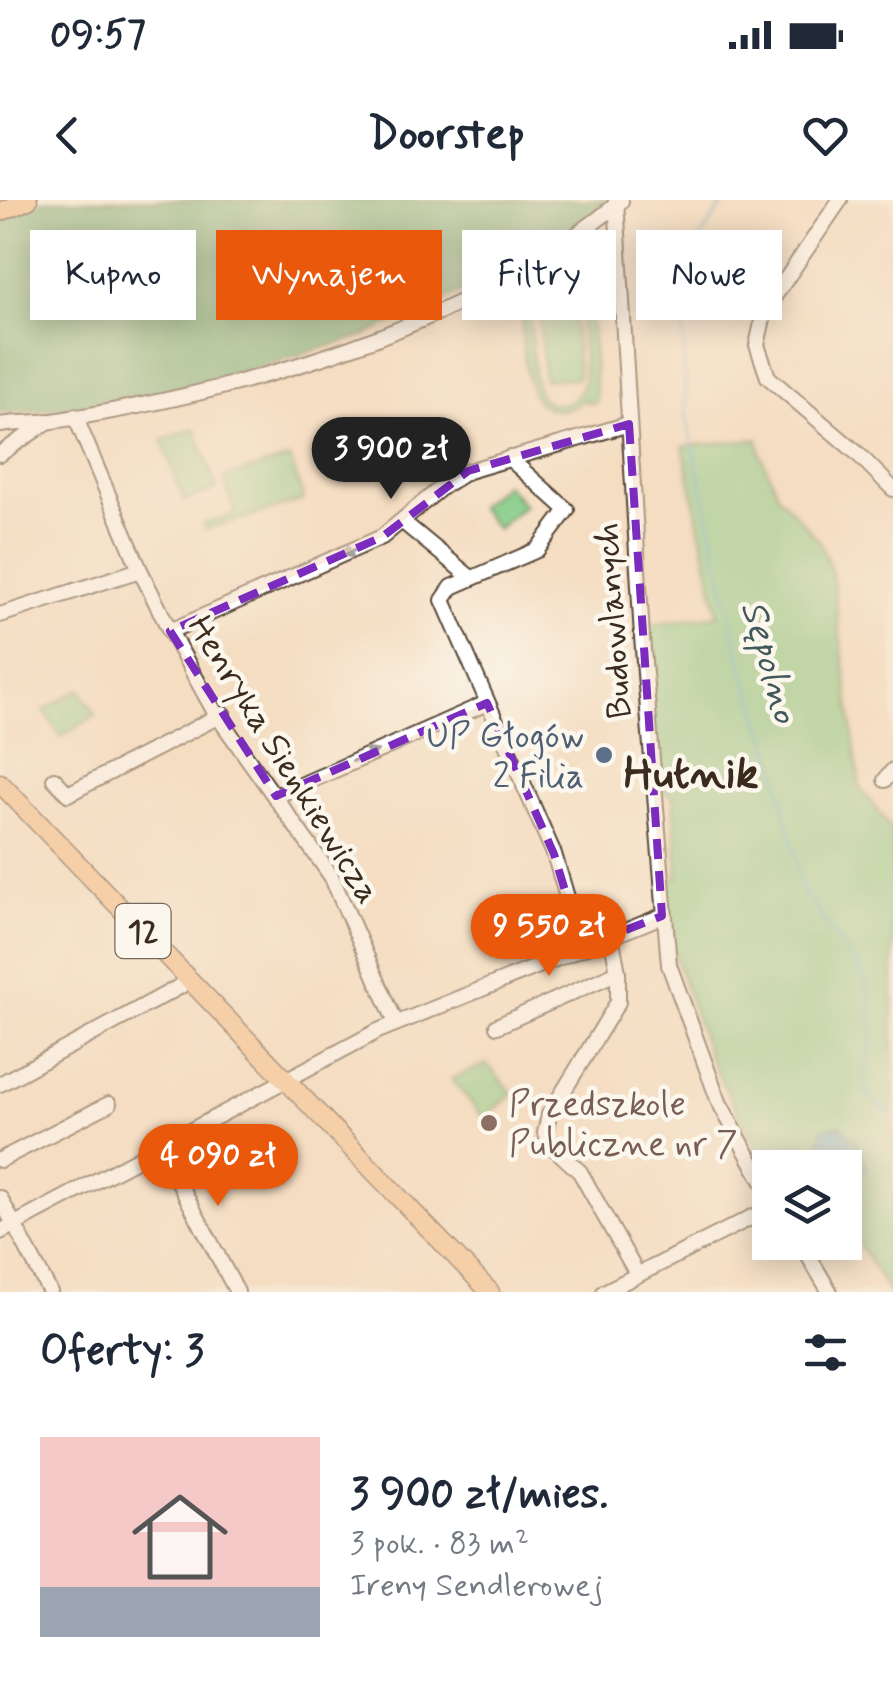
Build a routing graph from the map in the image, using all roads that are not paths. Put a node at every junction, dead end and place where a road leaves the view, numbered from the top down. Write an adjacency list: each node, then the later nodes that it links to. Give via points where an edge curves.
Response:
1 (28, 200): 4 (main road)
2 (840, 200): 5 (street)
3 (618, 202): 7 (street, via 542,260 392,333 187,395); 9 (street, Budowlanych)
4 (0, 212)
5 (782, 284)
6 (763, 320): 13 (street, via 760,362 768,377)
7 (75, 416): 8 (street); 15 (street, Henryka Sienkiewicza)
8 (49, 421): 10 (street); 11 (street)
9 (629, 424): 12 (street); 25 (street, Budowlanych)
10 (0, 425)
11 (0, 454)
12 (509, 458): 14 (street, via 451,480); 16 (street, via 568,510 533,552)
13 (893, 489)
14 (402, 522): 16 (street); 18 (street, one-way to 18, via 356,550)
15 (140, 570): 17 (street); 18 (street, Henryka Sienkiewicza)
16 (471, 578): 19 (street, via 447,590 443,600)
17 (0, 615)
18 (170, 631): 20 (street, Henryka Sienkiewicza)
19 (487, 703): 23 (street, one-way to 19); 27 (street, via 554,854)
20 (221, 715): 21 (street, via 68,794); 23 (street, Henryka Sienkiewicza)
21 (54, 779)
22 (0, 783): 32 (main road, 12)
23 (276, 796): 30 (street, Henryka Sienkiewicza, via 331,876)
24 (0, 798): 29 (main road, 12)
25 (662, 916): 26 (street); 37 (street, Budowlanych, via 672,981)
26 (611, 936): 27 (street); 28 (street)
27 (582, 947): 30 (street)
28 (618, 972): 31 (street); 43 (street, via 618,1002 546,1122 546,1137 580,1172)
29 (181, 986): 32 (main road, 12); 33 (street)
30 (396, 1023): 32 (street)
31 (498, 1026)
32 (280, 1082): 35 (street); 46 (main road, 12); 47 (main road, 12)
33 (0, 1084)
34 (109, 1104): 36 (street)
35 (160, 1147): 40 (street); 45 (street)
36 (0, 1160)
37 (752, 1164)
38 (0, 1198): 40 (street)
39 (752, 1217): 43 (street)
40 (14, 1224): 41 (street); 44 (street)
41 (0, 1232)
42 (811, 1260): 49 (street)
43 (638, 1274): 48 (street)
44 (50, 1292)
45 (238, 1292)
46 (476, 1292)
47 (490, 1292)
48 (604, 1292)
49 (830, 1292)

